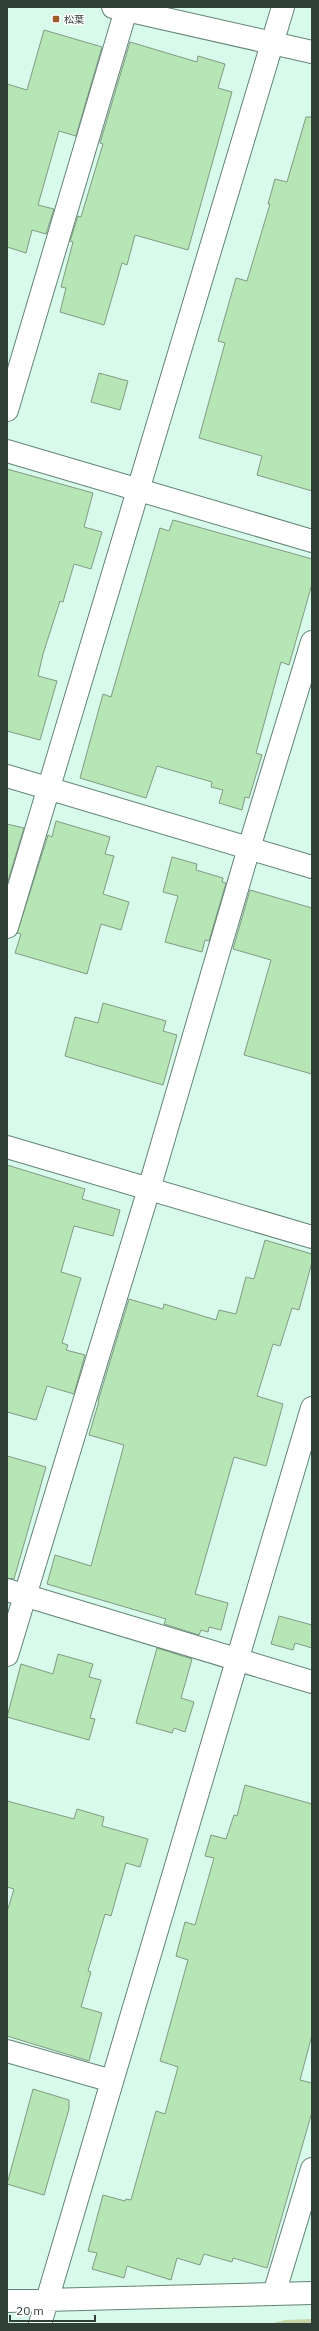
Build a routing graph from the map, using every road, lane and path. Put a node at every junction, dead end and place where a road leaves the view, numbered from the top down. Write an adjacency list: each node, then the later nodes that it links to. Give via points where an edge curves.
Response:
1 (283, 7): 3 (street)
2 (126, 9): 3 (street); 5 (street)
3 (272, 43): 4 (street); 7 (street)
4 (312, 52)
5 (7, 410)
6 (7, 450): 7 (street)
7 (138, 489): 8 (street); 11 (street)
8 (312, 541)
9 (312, 642): 12 (street)
10 (7, 776): 11 (street)
11 (49, 789): 12 (street); 14 (street)
12 (249, 848): 13 (street); 16 (street)
13 (312, 867)
14 (7, 927)
15 (7, 1147): 16 (street)
16 (149, 1189): 17 (street); 19 (street)
17 (312, 1237)
18 (312, 1408): 21 (street)
19 (16, 1593): 20 (street); 21 (street)
20 (7, 1654)
21 (237, 1660): 22 (street); 24 (street)
22 (312, 1682)
23 (7, 2051): 24 (street)
24 (112, 2081): 28 (street)
25 (312, 2169): 27 (street)
26 (312, 2293): 27 (street)
27 (274, 2294): 28 (street)
28 (48, 2299): 29 (street); 30 (street)
29 (7, 2301)
30 (40, 2324)

